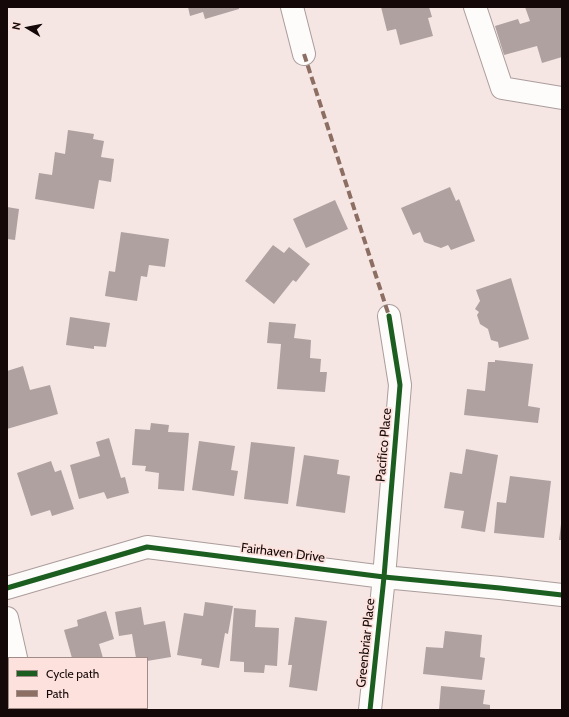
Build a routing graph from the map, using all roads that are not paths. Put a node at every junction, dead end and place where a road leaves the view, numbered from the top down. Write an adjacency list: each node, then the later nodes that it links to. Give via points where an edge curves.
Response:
1 (292, 7): 3 (street)
2 (475, 7): 4 (street, via 502,88)
3 (304, 54)
4 (562, 98)
5 (389, 316): 6 (street, Pacifico Place, via 400,385)
6 (384, 578): 7 (street, Fairhaven Drive, via 147,547); 8 (street, Fairhaven Drive); 11 (street, Greenbriar Place)
7 (7, 588)
8 (562, 595)
9 (7, 618): 10 (street)
10 (16, 657)
11 (370, 710)

